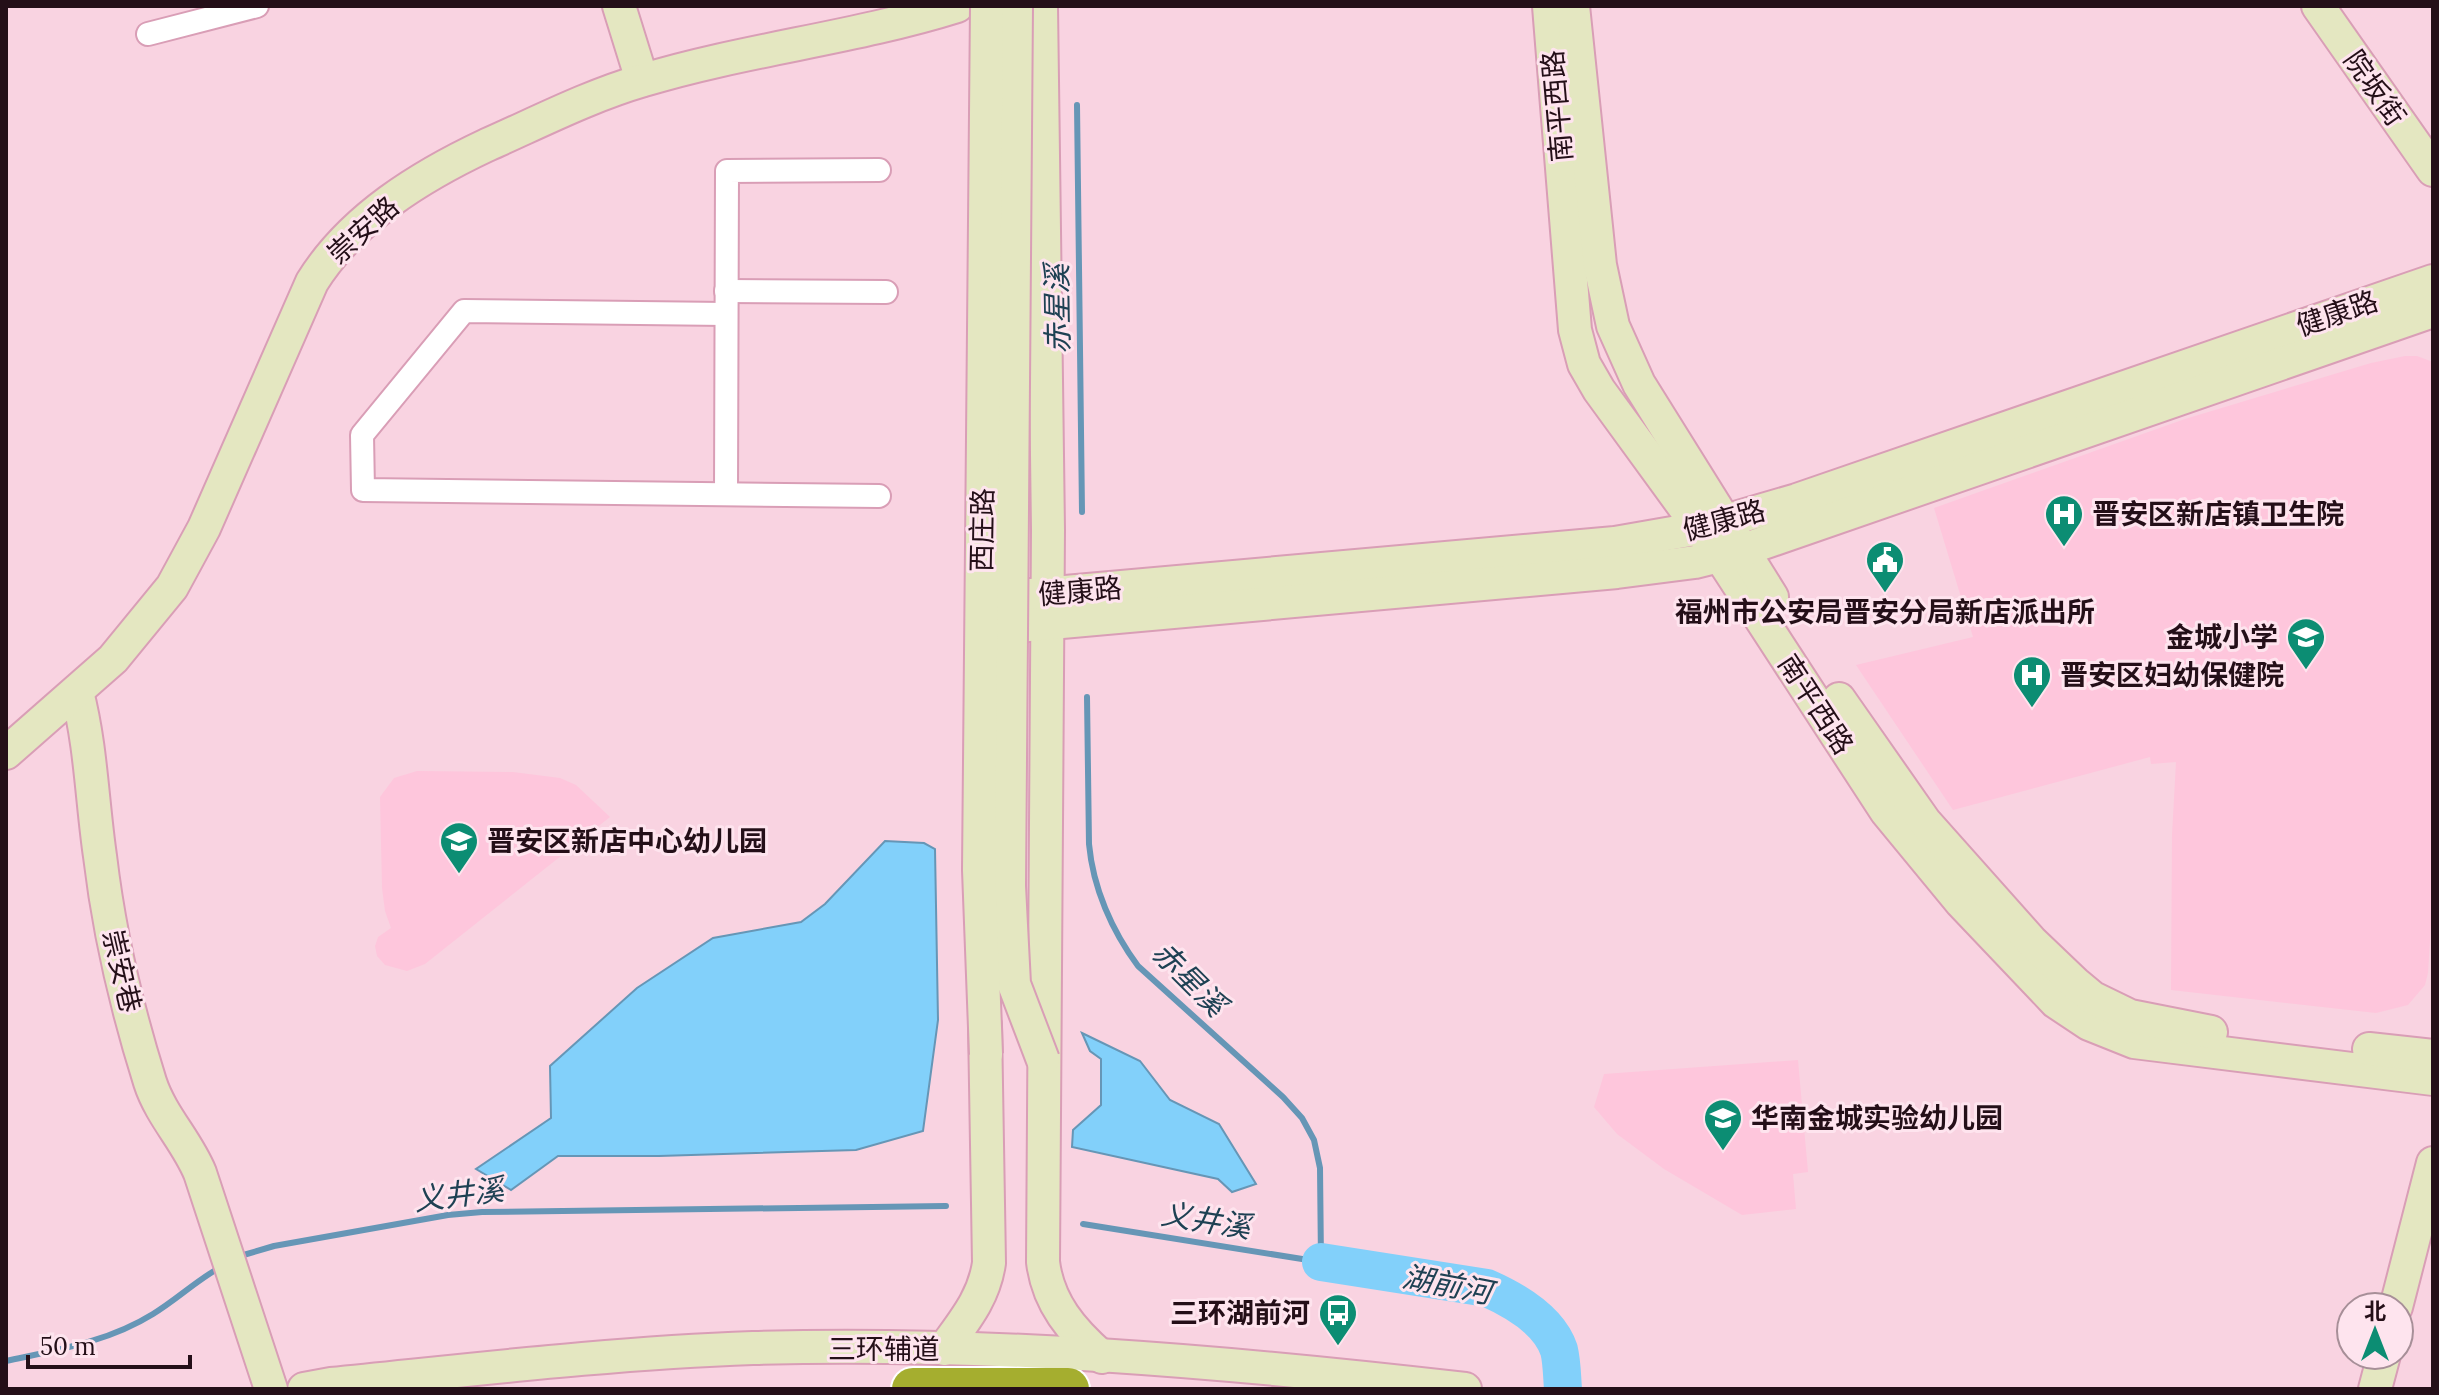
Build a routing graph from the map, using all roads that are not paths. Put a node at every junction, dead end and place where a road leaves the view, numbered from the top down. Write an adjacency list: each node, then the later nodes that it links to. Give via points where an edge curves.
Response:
1 (257, 6): 9 (street)
2 (619, 6): 10 (street)
3 (1016, 6): 28 (street, bridge, via 1009,886 1014,984)
4 (1043, 6): 8 (street, 崇安路); 22 (street)
5 (1549, 6): 20 (street, 南平西路, via 1575,330 1584,364 1599,390)
6 (1573, 6): 20 (street, 南平西路, via 1610,316 1639,384)
7 (2318, 6): 12 (street, 院坂街)
8 (972, 8): 10 (street, 崇安路); 23 (street); 26 (street, 西庄路, bridge, via 979,870)
9 (148, 34)
10 (642, 80): 24 (street, 崇安路, via 582,101 443,167 407,189 334,251 306,294 204,528 172,587 130,641)
11 (879, 170): 14 (street, via 727,171)
12 (2433, 170)
13 (2433, 281): 20 (street, 健康路)
14 (726, 291): 15 (street); 17 (street)
15 (886, 292)
16 (2433, 311): 21 (street, 健康路)
17 (726, 314): 18 (street); 18 (street, via 464,311 362,435 363,490)
18 (726, 493): 19 (street)
19 (879, 496)
20 (1713, 525): 21 (street, 南平西路); 22 (street, 健康路, via 1615,543)
21 (1732, 553): 22 (street, 健康路, via 1602,574); 27 (street, 南平西路, via 1771,596 1917,813 2031,941 2093,998 2130,1016 2174,1026); 29 (street, 南平西路, via 1868,784 1999,945 2056,1002 2110,1033 2156,1046)
22 (1046, 609): 23 (street, 健康路); 28 (street)
23 (980, 614): 26 (street)
24 (77, 692): 25 (street, 崇安路); 34 (street, 崇安巷, via 86,725 104,889 135,1024 159,1104 195,1160)
25 (6, 753)
26 (986, 1054): 32 (street, via 989,1263 984,1289)
27 (2433, 1056)
28 (1043, 1060): 33 (street, via 1045,1277 1057,1309)
29 (2433, 1079)
30 (2433, 1163): 31 (street)
31 (2400, 1291)
32 (944, 1349): 33 (street, 三环辅道); 35 (street, 三环辅道, via 656,1353)
33 (1102, 1357): 38 (street, 三环辅道, via 1278,1368)
34 (271, 1389)
35 (304, 1389)
36 (913, 1389): 37 (highway)
37 (1068, 1389)
38 (1465, 1389)

